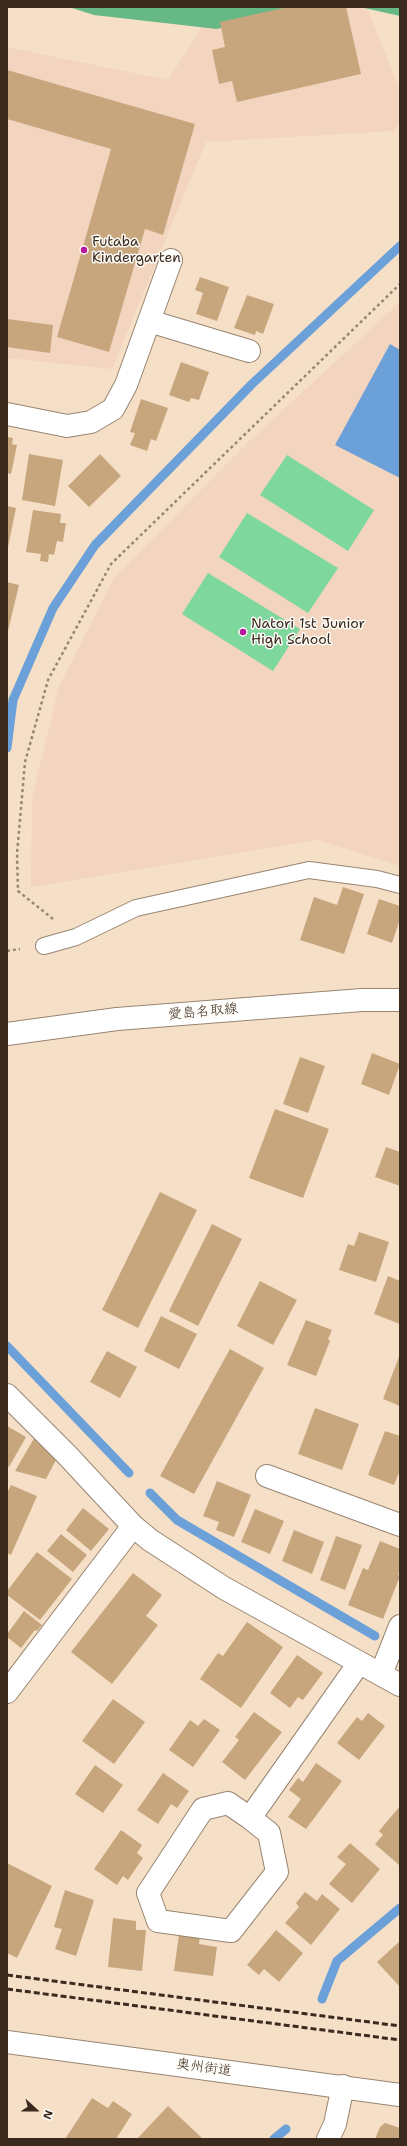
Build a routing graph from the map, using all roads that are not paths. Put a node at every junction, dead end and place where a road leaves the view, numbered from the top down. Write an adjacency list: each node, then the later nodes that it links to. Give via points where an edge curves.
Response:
1 (171, 260): 2 (street)
2 (149, 321): 3 (street); 4 (street, via 126,385 113,409 90,422 67,426)
3 (249, 351)
4 (7, 414)
5 (400, 885): 6 (lane, via 377,879 309,870 136,908 76,937)
6 (44, 946)
7 (400, 1000): 8 (street, 愛島名取線, via 362,1000 117,1019)
8 (7, 1034)
9 (7, 1395): 12 (street)
10 (267, 1476): 11 (street)
11 (400, 1524)
12 (133, 1526): 14 (street, via 224,1588); 17 (street)
13 (400, 1626): 15 (street)
14 (359, 1663): 15 (street); 18 (street)
15 (381, 1674): 16 (street)
16 (400, 1685)
17 (7, 1692)
18 (250, 1818): 18 (street, via 269,1833 277,1872 231,1931 158,1921 148,1893 203,1809 228,1803)
19 (7, 2042): 20 (street, 奥州街道)
20 (343, 2086): 21 (street, 奥州街道); 22 (street, via 335,2124)
21 (400, 2095)
22 (328, 2139)

